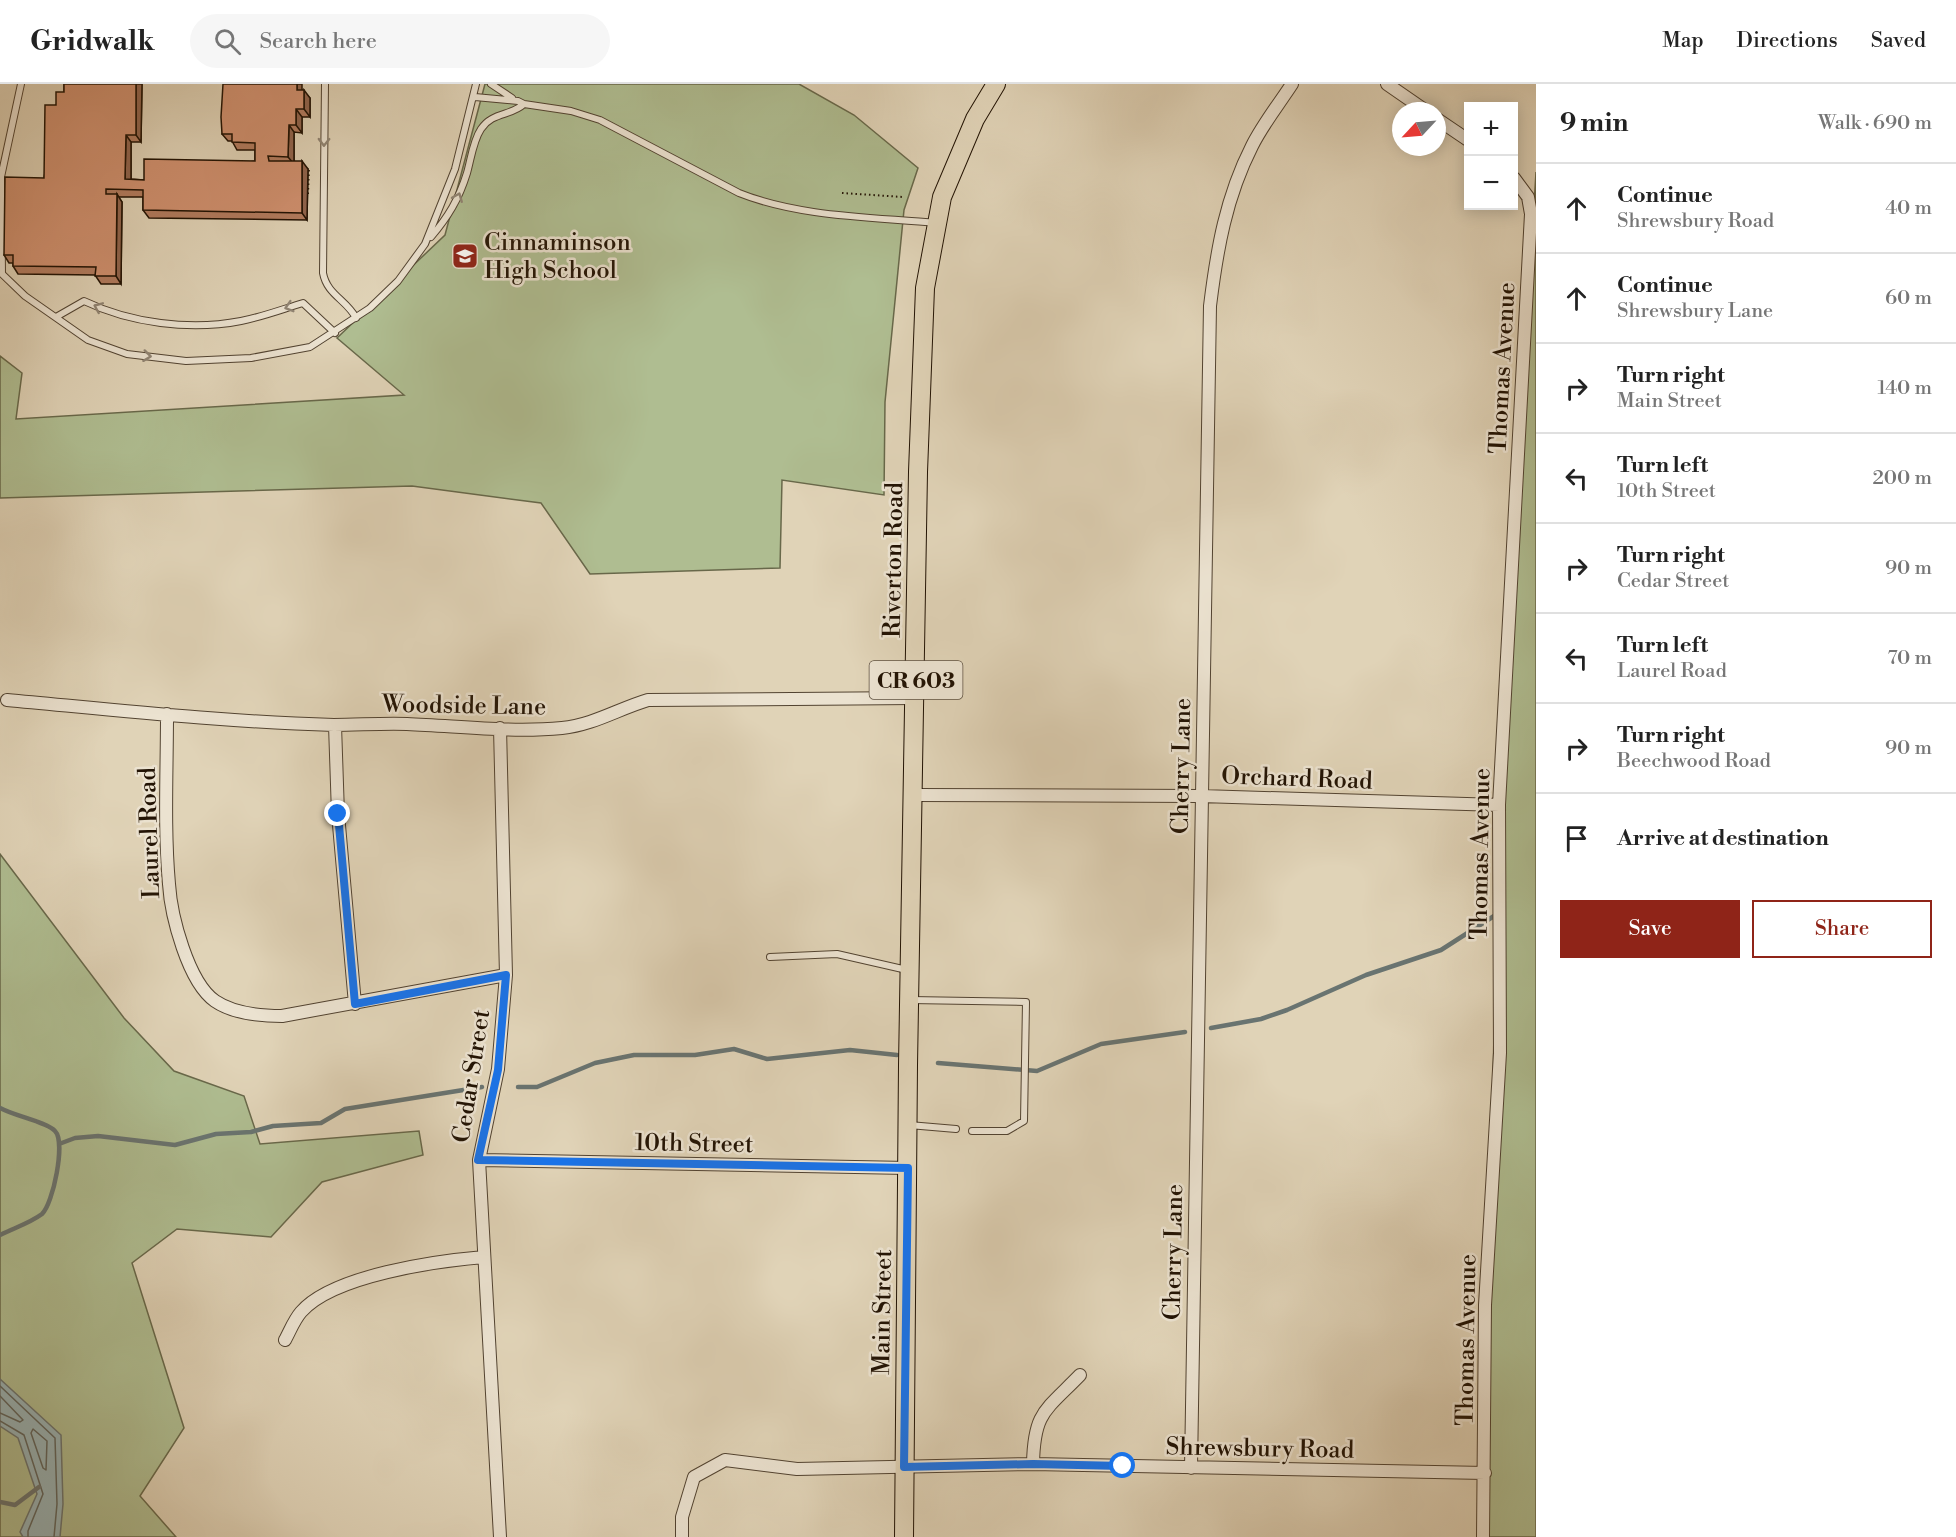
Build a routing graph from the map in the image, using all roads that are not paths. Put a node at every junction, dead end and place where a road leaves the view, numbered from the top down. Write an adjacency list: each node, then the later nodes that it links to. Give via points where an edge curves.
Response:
1 (21, 84): 16 (lane, via 1,177 2,274 25,297)
2 (325, 84): 17 (lane, one-way to 17, via 323,273 330,290 351,307)
3 (476, 84): 8 (lane)
4 (490, 84): 10 (lane)
5 (996, 84): 14 (main road, Riverton Road / CR 603, via 975,119 942,197)
6 (1292, 84): 25 (street, Cherry Lane, via 1244,163 1232,190 1216,253 1210,306)
7 (1387, 84): 9 (street)
8 (475, 98): 10 (lane); 15 (lane, via 455,169)
9 (1413, 102)
10 (521, 103): 14 (lane, via 571,111 612,124 763,202); 15 (lane, one-way to 10, via 452,211 480,130 495,116 518,110)
11 (1446, 124): 12 (street)
12 (1464, 137)
13 (1518, 183): 26 (street, Thomas Avenue, via 1528,197 1531,214)
14 (937, 223): 19 (main road, Riverton Road / CR 603, via 924,300)
15 (425, 244): 17 (lane, via 398,281)
16 (57, 317): 18 (lane, one-way to 18, via 88,340 127,354 186,361 251,358 309,347); 18 (lane, one-way to 16, via 303,303 242,321 211,325 178,325 104,310 84,301)
17 (356, 318): 18 (lane)
18 (335, 333)
19 (915, 698): 23 (street, Woodside Lane, via 648,700 591,723 562,728); 24 (main road, Riverton Road / CR 603)
20 (7, 700): 21 (street, Woodside Lane)
21 (166, 714): 22 (street, Woodside Lane); 31 (street, Laurel Road, via 169,885 180,937 199,985 215,1001 261,1016)
22 (335, 725): 23 (street, Woodside Lane); 31 (street, via 338,814)
23 (500, 728): 29 (street, Cedar Street)
24 (914, 795): 25 (street, Orchard Road); 28 (main road, Riverton Road / CR 603)
25 (1201, 796): 26 (street, Orchard Road); 43 (street, Cherry Lane)
26 (1499, 805): 44 (street, Thomas Avenue, via 1500,1053 1485,1305)
27 (770, 957): 28 (lane, via 837,954)
28 (910, 970): 30 (main road, Riverton Road / CR 603)
29 (506, 975): 31 (street, Laurel Road); 36 (street, Cedar Street, via 498,1070)
30 (910, 1000): 32 (main road, Riverton Road / CR 603); 35 (lane, via 1026,1002 1024,1121 1007,1131)
31 (355, 1004)
32 (909, 1087): 33 (main road, Main Street / CR 603)
33 (909, 1125): 34 (lane); 37 (main road, Main Street / CR 603)
34 (957, 1129)
35 (972, 1131)
36 (478, 1160): 37 (street, 10th Street); 38 (street, Cedar Street)
37 (908, 1168): 42 (main road, Main Street / CR 603)
38 (484, 1257): 39 (street, via 453,1259 368,1277 330,1291 301,1312); 45 (street, Cedar Street)
39 (285, 1340)
40 (1080, 1375): 41 (street, via 1041,1413 1034,1436)
41 (1033, 1464): 42 (street, Shrewsbury Road); 43 (street, Shrewsbury Road)
42 (904, 1467): 46 (street, Shrewsbury Road, via 797,1469 725,1460 694,1478 682,1517); 47 (main road, Main Street / CR 603)
43 (1191, 1467): 44 (street, Shrewsbury Road)
44 (1485, 1473): 48 (street, Thomas Avenue)
45 (500, 1537)
46 (681, 1537)
47 (904, 1537)
48 (1483, 1537)

